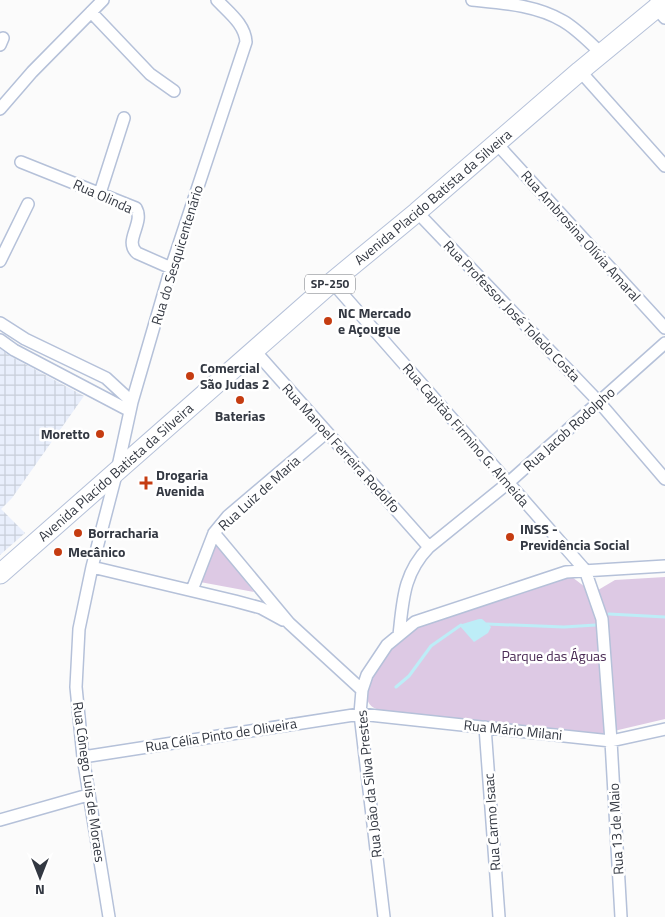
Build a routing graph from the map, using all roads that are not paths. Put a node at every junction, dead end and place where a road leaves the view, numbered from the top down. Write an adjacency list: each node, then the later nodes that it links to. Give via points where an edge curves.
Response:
1 (103, 0): 5 (street)
2 (217, 0): 18 (street, Rua do Sesquicentenário, via 241,26 246,42)
3 (472, 0): 6 (street, via 523,7 549,15 574,28)
4 (661, 7): 6 (main road, Avenida Placido Batista da Silveira / SP-250)
5 (91, 12): 8 (street, via 150,74); 9 (street)
6 (602, 54): 7 (main road, Avenida Placido Batista da Silveira / SP-250)
7 (580, 71): 11 (main road, Avenida Placido Batista da Silveira / SP-250); 13 (street)
8 (174, 92)
9 (0, 109)
10 (124, 118): 14 (street)
11 (497, 144): 16 (main road, Avenida Placido Batista da Silveira / SP-250); 21 (street, Rua Ambrosina Olívia Amaral)
12 (21, 162): 14 (street, Rua Olinda)
13 (665, 166)
14 (100, 192): 18 (street, Rua Olinda, via 136,208 138,216 133,250)
15 (28, 204): 17 (street)
16 (417, 212): 19 (main road, Avenida Placido Batista da Silveira / SP-250); 25 (street, Rua Professor José Toledo Costa)
17 (0, 260)
18 (171, 268): 26 (street, Rua do Sesquicentenário)
19 (332, 282): 24 (main road, Avenida Placido Batista da Silveira / SP-250); 30 (street, Rua Capitão Firmino G. Almeida)
20 (0, 323): 26 (street, via 25,339 106,378)
21 (665, 328)
22 (0, 340): 26 (street, via 14,350)
23 (665, 343): 25 (street, Rua Jacob Rodolpho)
24 (254, 350): 27 (street, Rua Manoel Ferreira Rodolfo); 28 (main road, Avenida Placido Batista da Silveira / SP-250)
25 (599, 402): 29 (street, Rua Professor José Toledo Costa); 30 (street, Rua Jacob Rodolpho)
26 (131, 406): 28 (street, Rua do Sesquicentenário)
27 (327, 432): 31 (street, Rua Luiz de Maria, via 228,516); 32 (street, Rua Manoel Ferreira Rodolfo)
28 (118, 471): 34 (street, Rua Cônego Luis de Moraes); 36 (main road, Avenida Placido Batista da Silveira / SP-250)
29 (665, 479)
30 (508, 483): 32 (street, Rua Jacob Rodolpho); 35 (street, Rua Capitão Firmino G. Almeida)
31 (214, 533): 37 (street, Rua Luiz de Maria); 38 (street, Rua João da Silva Prestes)
32 (429, 547): 39 (street, Rua Jacob Rodolpho, via 409,575)
33 (665, 566): 35 (street)
34 (92, 567): 37 (street, Rua João da Silva Prestes); 45 (street, Rua Cônego Luis de Moraes, via 79,629 76,687)
35 (585, 570): 39 (street, via 566,572 415,622); 44 (street, Rua Capitão Firmino G. Almeida, via 602,619)
36 (0, 574)
37 (192, 590): 38 (street, Rua João da Silva Prestes, via 261,608)
38 (289, 623): 40 (street, Rua João da Silva Prestes)
39 (399, 636): 40 (street, via 387,645 367,675)
40 (362, 690): 41 (street, Rua João da Silva Prestes)
41 (360, 714): 42 (street, Rua Mário Milani); 45 (street, Rua Célia Pinto de Oliveira); 49 (street, Rua João da Silva Prestes)
42 (485, 727): 44 (street, Rua Mário Milani); 50 (street, Rua Carmo Isaac)
43 (665, 730): 44 (street, Rua Mário Milani)
44 (611, 741): 51 (street, Rua 13 de Maio)
45 (83, 757): 46 (street, Rua Cônego Luis de Moraes)
46 (88, 795): 47 (street); 48 (street, Rua Cônego Luis de Moraes)
47 (0, 820)
48 (109, 917)
49 (384, 917)
50 (499, 917)
51 (620, 917)

